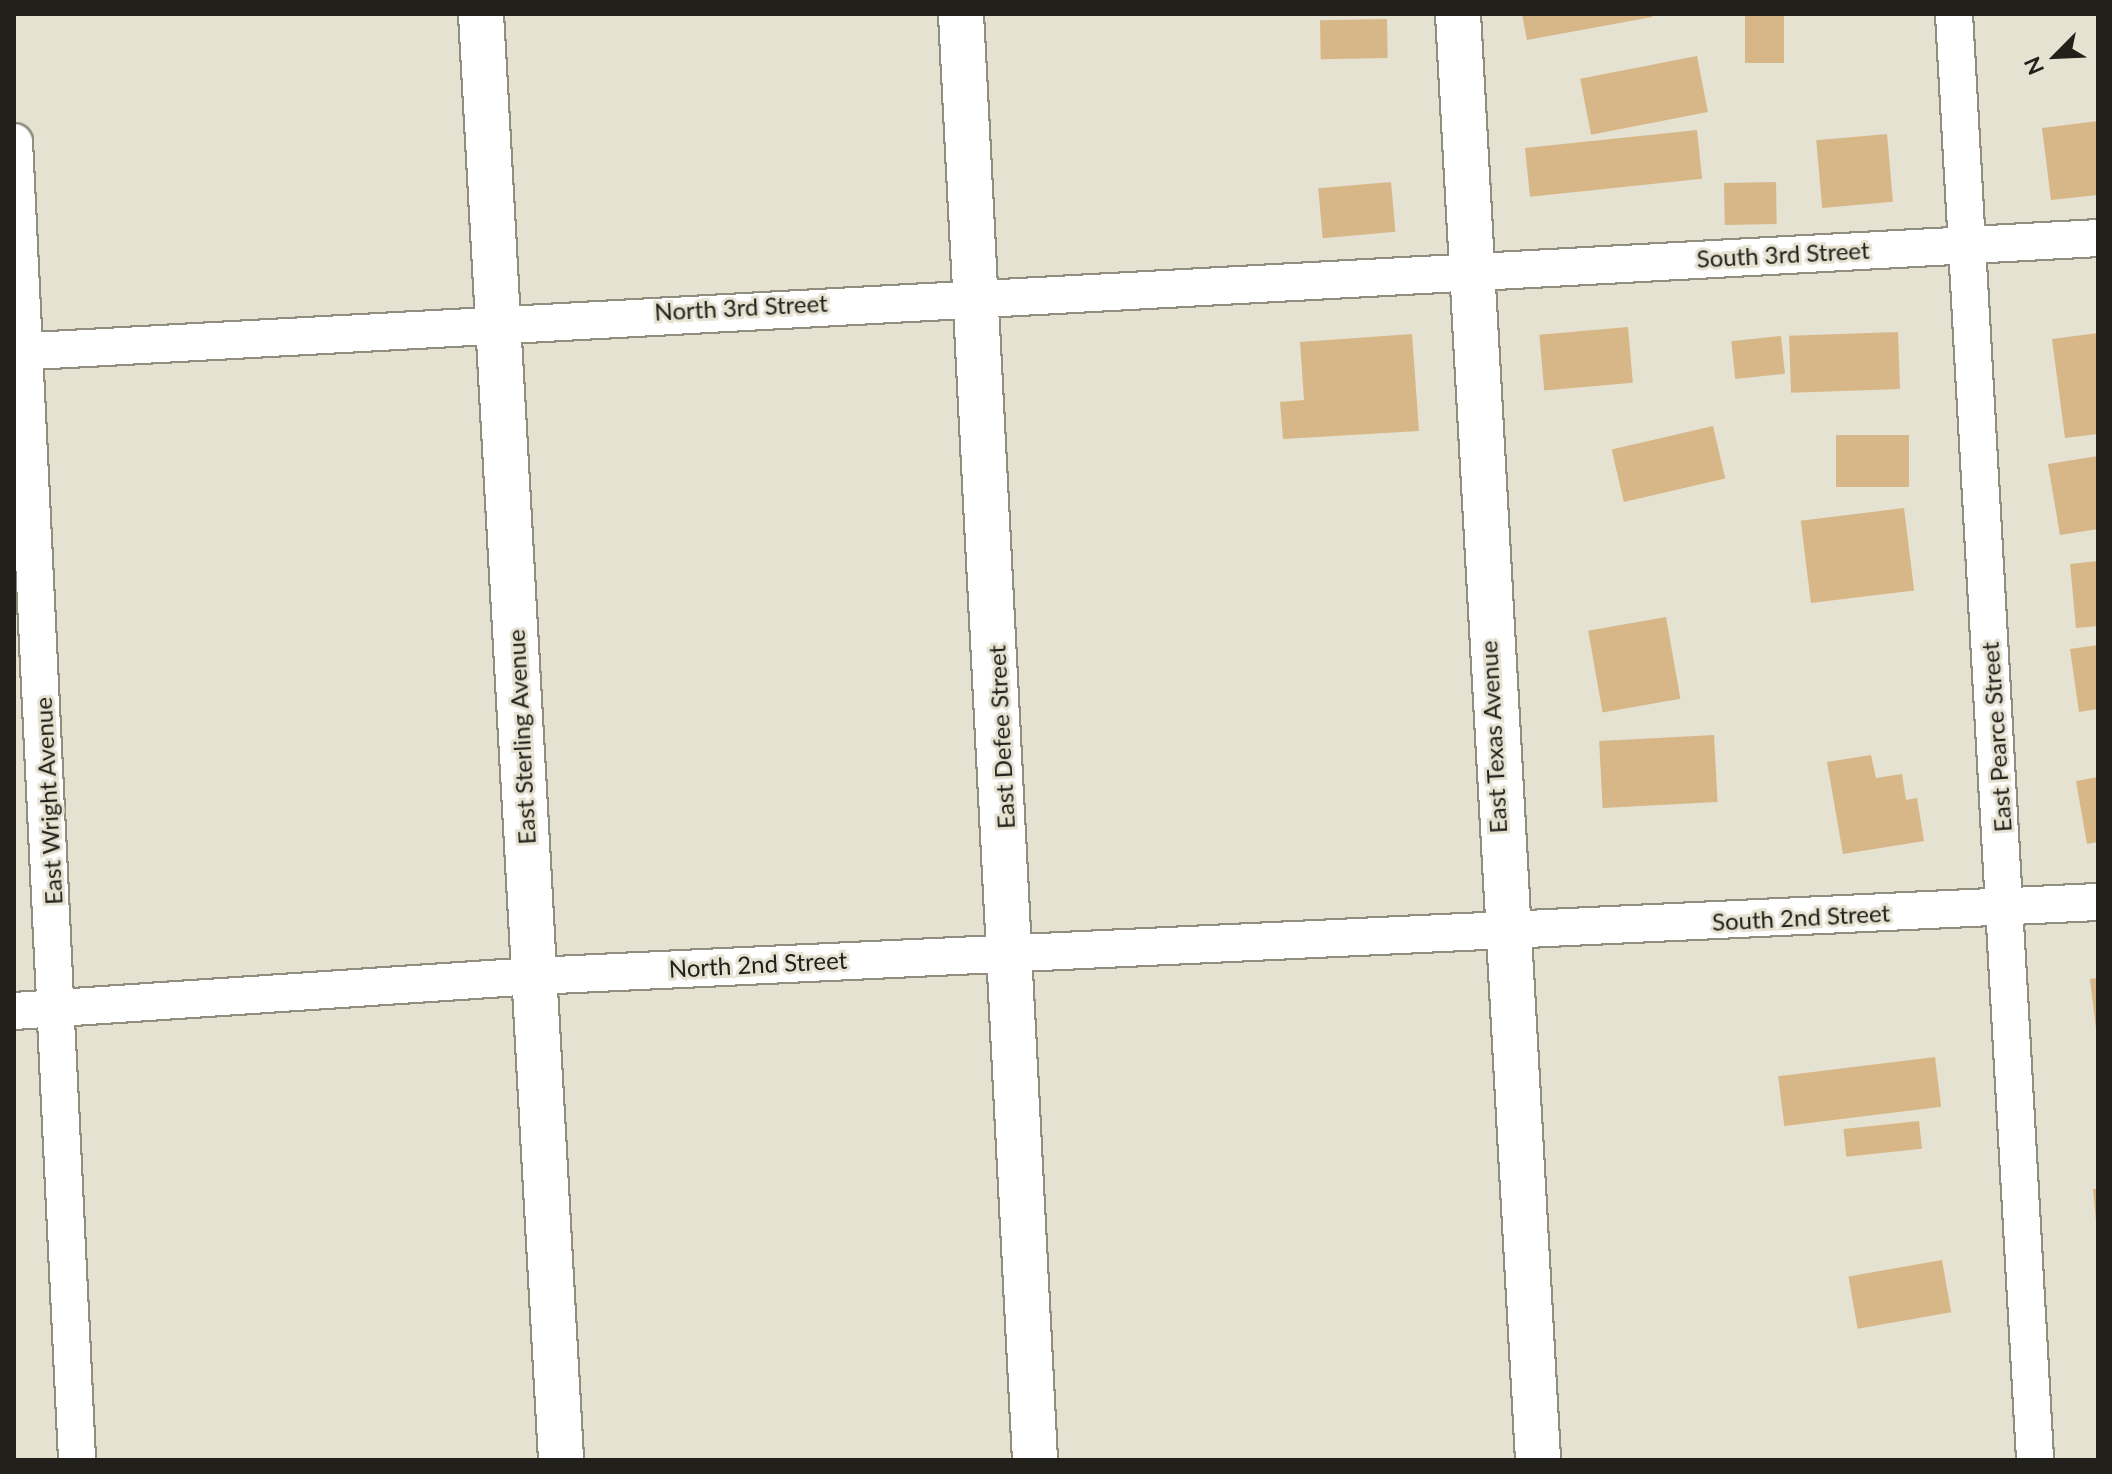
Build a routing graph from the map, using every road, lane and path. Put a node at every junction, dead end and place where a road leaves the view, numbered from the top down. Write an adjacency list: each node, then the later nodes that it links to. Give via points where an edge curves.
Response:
1 (481, 14): 10 (main road, East Sterling Avenue)
2 (961, 14): 9 (main road, East Defee Street)
3 (1458, 14): 8 (main road, East Texas Avenue)
4 (1954, 14): 7 (street, East Pearce Street)
5 (14, 142): 11 (street, East Wright Avenue)
6 (2098, 238): 7 (street, South 3rd Street)
7 (1965, 244): 8 (street, South 3rd Street); 13 (street, East Pearce Street)
8 (1468, 271): 9 (street, North 3rd Street); 14 (main road, East Texas Avenue)
9 (978, 295): 10 (street, North 3rd Street); 15 (main road, East Defee Street)
10 (497, 320): 11 (street, North 3rd Street); 16 (main road, East Sterling Avenue)
11 (19, 351): 17 (street, East Wright Avenue)
12 (2098, 902): 13 (street, South 2nd Street)
13 (2007, 906): 14 (street, South 2nd Street); 23 (street, East Pearce Street)
14 (1503, 933): 15 (street, North 2nd Street); 22 (main road, East Texas Avenue)
15 (1012, 951): 16 (street, North 2nd Street); 21 (main road, East Defee Street)
16 (534, 976): 17 (street, North 2nd Street); 20 (main road, East Sterling Avenue)
17 (58, 1008): 18 (street, North 2nd Street); 19 (street, East Wright Avenue)
18 (14, 1011)
19 (77, 1460)
20 (561, 1460)
21 (1035, 1460)
22 (1538, 1460)
23 (2035, 1460)

